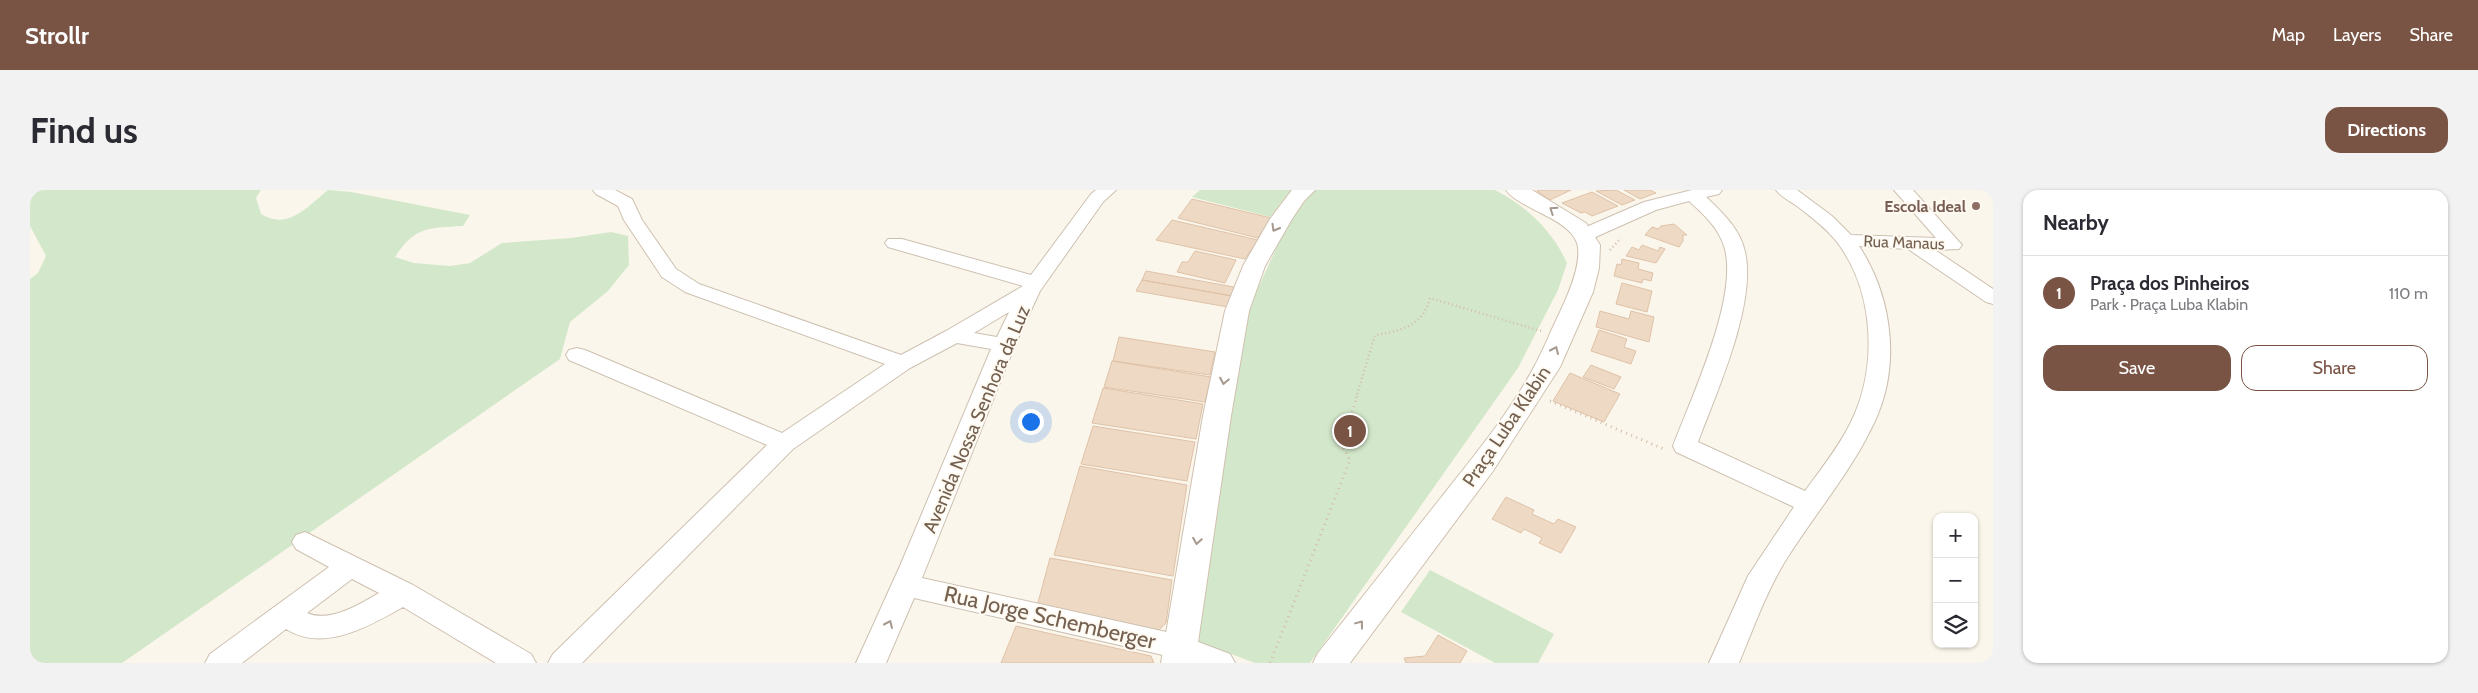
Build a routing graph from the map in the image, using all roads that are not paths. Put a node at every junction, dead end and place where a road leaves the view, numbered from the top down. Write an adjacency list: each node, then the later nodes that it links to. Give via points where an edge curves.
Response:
1 (602, 190): 19 (street, via 626,203 633,220 669,274 678,281)
2 (1107, 190): 13 (street, Avenida Nossa Senhora da Luz, via 1097,198)
3 (1305, 190): 28 (main road, one-way to 28, via 1281,219 1254,266 1237,311)
4 (1516, 190): 8 (main road, one-way to 4, via 1544,205)
5 (1785, 190): 9 (street)
6 (1903, 190): 12 (street, Rua Manaus)
7 (1703, 193): 8 (street, via 1650,206); 21 (street, via 1736,253 1736,287 1723,338)
8 (1584, 235): 34 (main road, Praça Luba Klabin, one-way to 8, via 1483,464 1547,367 1581,292 1588,268 1589,244)
9 (1845, 240): 10 (street, Rua Manaus); 22 (street, via 1871,286 1878,320 1880,350 1877,374 1862,422)
10 (1910, 242): 12 (street, Rua Manaus); 15 (street)
11 (895, 243): 13 (street)
12 (1952, 245): 14 (street)
13 (1033, 287): 16 (street); 17 (street, Avenida Nossa Senhora da Luz)
14 (1993, 288)
15 (1993, 298)
16 (954, 336): 17 (street); 19 (street)
17 (1004, 345): 25 (street, Avenida Nossa Senhora da Luz)
18 (577, 355): 20 (street)
19 (902, 363): 20 (street)
20 (784, 443): 31 (street)
21 (1684, 446): 22 (street)
22 (1811, 504): 35 (street, via 1764,573)
23 (304, 542): 24 (street)
24 (350, 566): 26 (street); 27 (street)
25 (906, 585): 28 (street, Rua Jorge Schemberger); 32 (street, Avenida Nossa Senhora da Luz, one-way to 25)
26 (403, 593): 27 (street, via 363,616 326,626 304,626); 30 (street)
27 (286, 614): 29 (street)
28 (1179, 655): 33 (street, Rua Jorge Schemberger)
29 (220, 663)
30 (521, 663)
31 (563, 663)
32 (871, 663)
33 (1220, 663)
34 (1330, 663)
35 (1724, 663)

